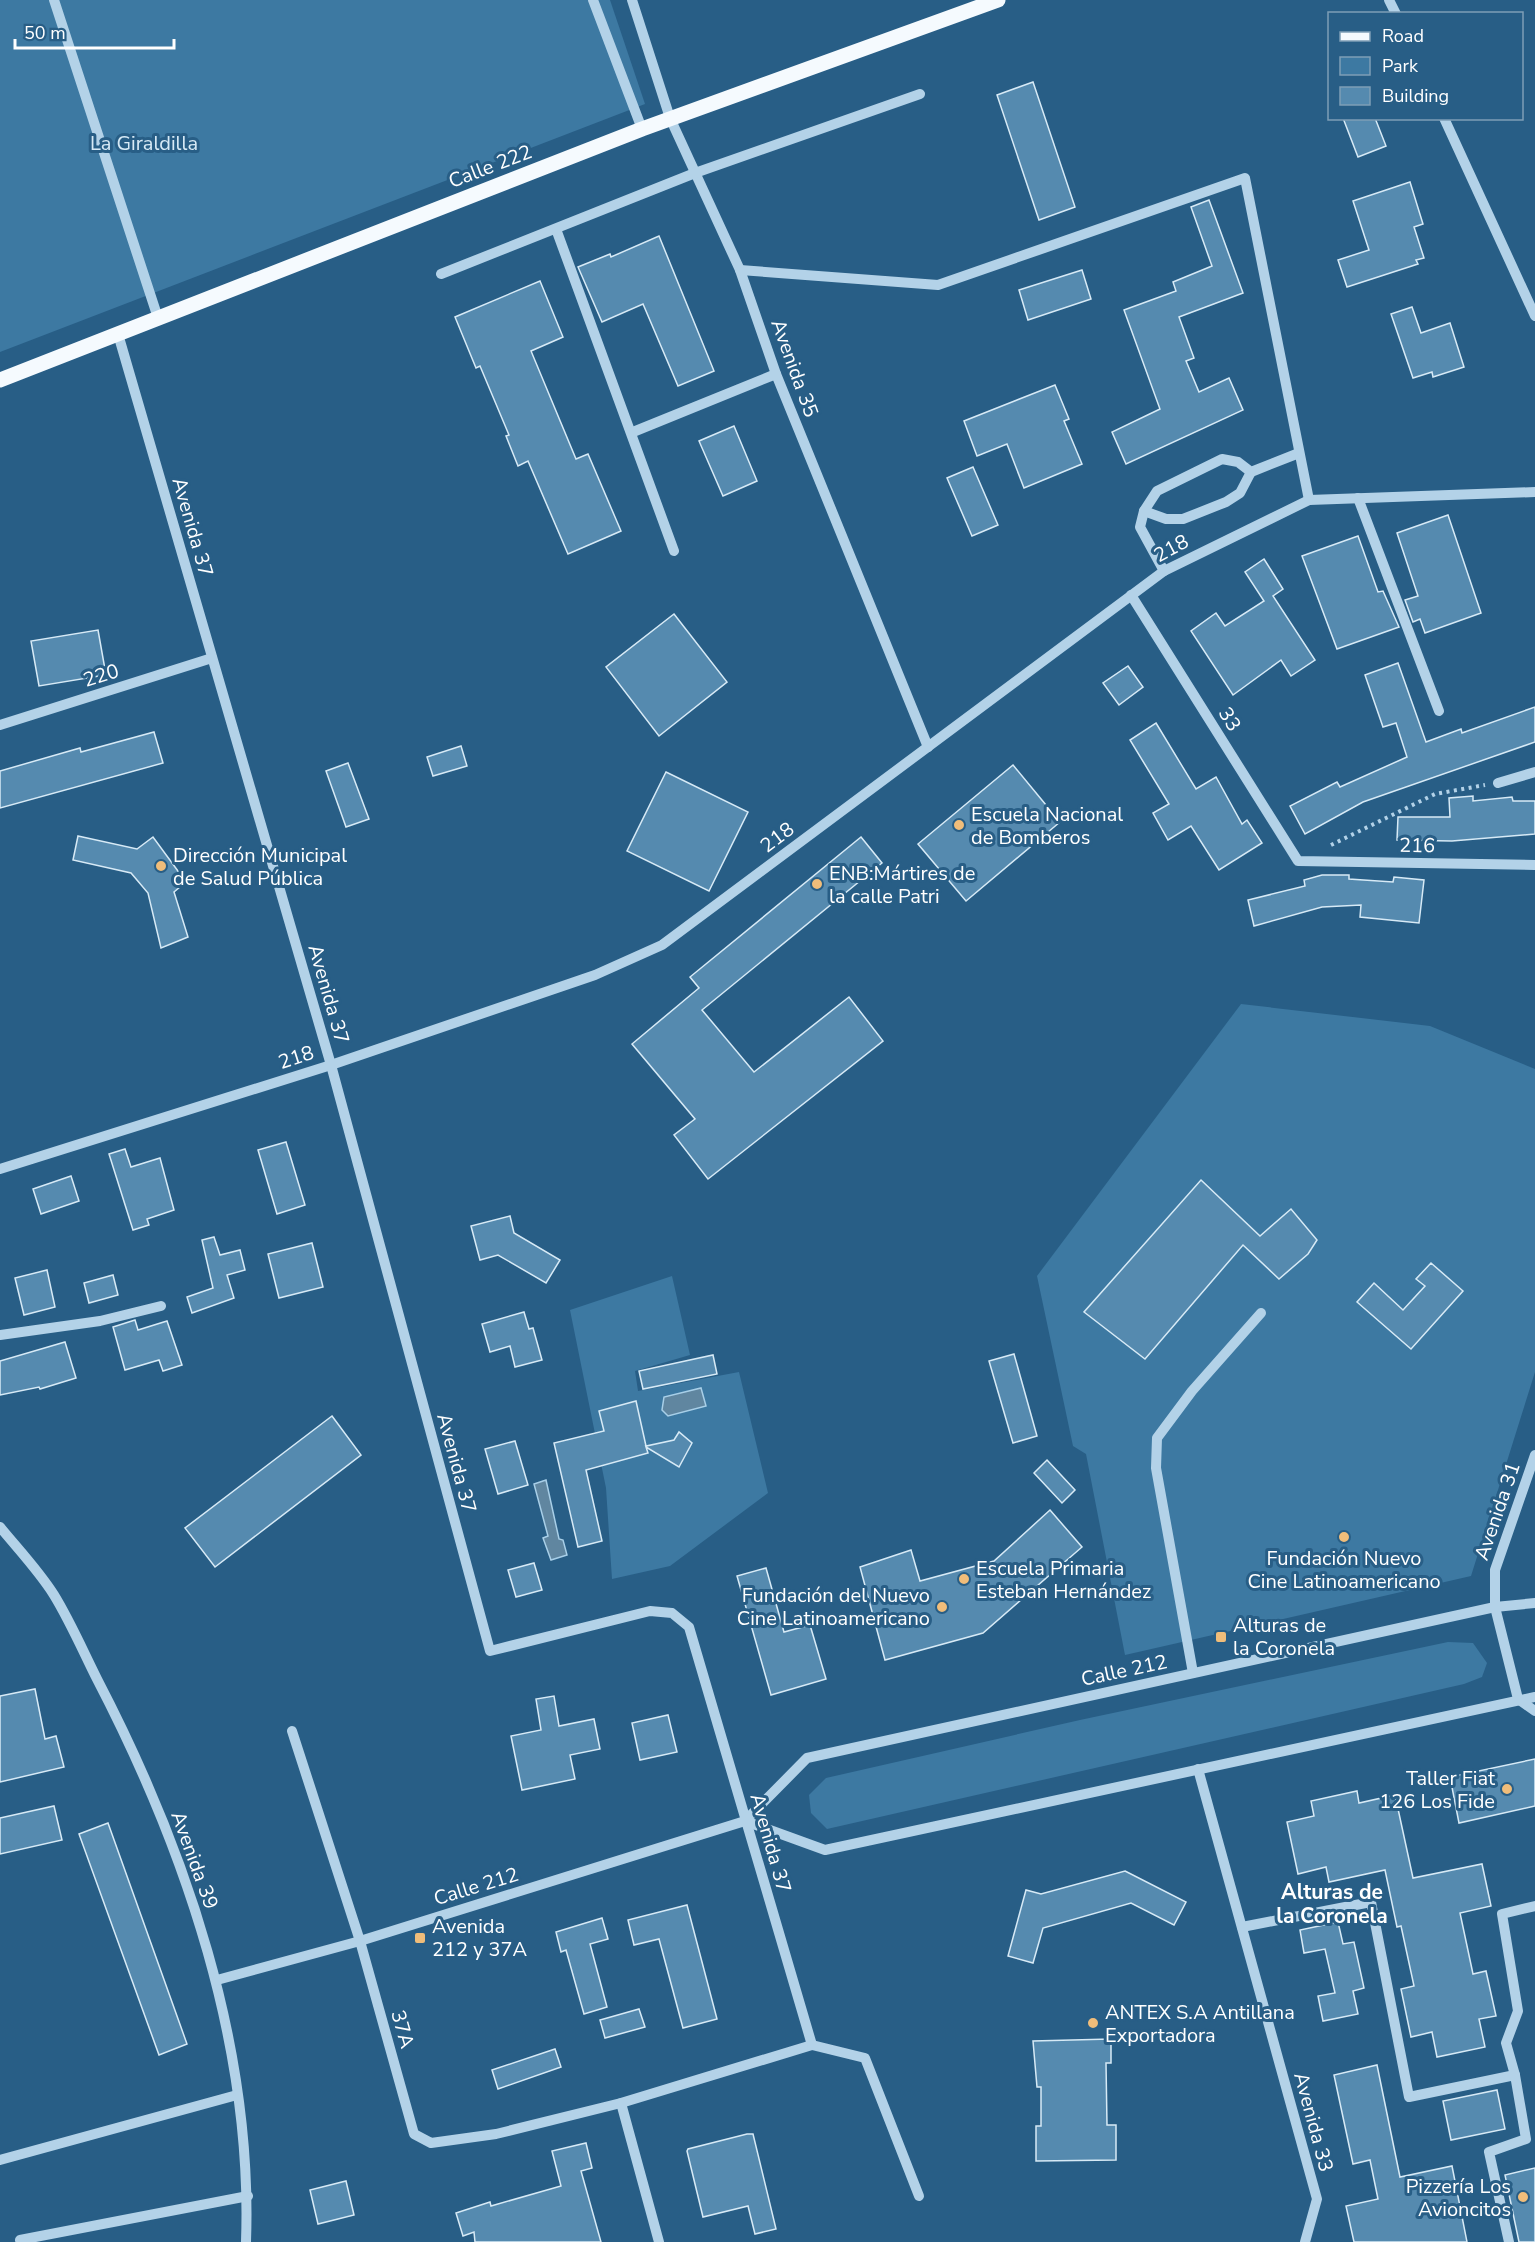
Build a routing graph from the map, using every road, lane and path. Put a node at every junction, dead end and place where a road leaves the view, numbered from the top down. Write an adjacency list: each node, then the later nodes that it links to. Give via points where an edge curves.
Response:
1 (54, 0): 14 (street)
2 (593, 0): 8 (street)
3 (632, 0): 6 (street, Avenida 35)
4 (999, 0): 6 (main road, Calle 222)
5 (920, 94): 9 (street)
6 (670, 118): 8 (main road, Calle 222); 9 (street, Avenida 35)
7 (1445, 120): 13 (street)
8 (642, 129): 14 (main road, Calle 222)
9 (695, 173): 10 (street); 11 (street, Avenida 35)
10 (556, 229): 12 (street); 18 (street)
11 (740, 270): 16 (street, Avenida 35); 19 (street, via 938,285 1245,178)
12 (441, 274)
13 (1535, 316)
14 (158, 318): 15 (main road, Calle 222)
15 (118, 334): 17 (main road, Calle 222); 28 (street, Avenida 37)
16 (776, 374): 18 (street); 31 (street, Avenida 35)
17 (0, 380)
18 (633, 432): 25 (street)
19 (1299, 453): 20 (street); 23 (street)
20 (1251, 472): 24 (street, via 1240,493 1183,519 1166,519); 24 (street, via 1238,462 1222,459 1157,491)
21 (1535, 492): 22 (street, 218)
22 (1358, 498): 23 (street, 218); 29 (street)
23 (1309, 500): 26 (street, 218)
24 (1144, 511): 26 (street, via 1140,527)
25 (674, 550)
26 (1164, 571): 27 (street, 218)
27 (1131, 596): 31 (street, 218); 35 (street, 33)
28 (212, 658): 30 (street, 220); 37 (street, Avenida 37)
29 (1439, 711)
30 (0, 725)
31 (928, 747): 37 (street, 218, via 662,945 595,975)
32 (1535, 772): 33 (street)
33 (1498, 783): 34 (path, via 1435,794)
34 (1330, 846)
35 (1298, 861): 36 (street, 216)
36 (1535, 865)
37 (331, 1065): 38 (street, 218); 52 (street, Avenida 37, via 490,1651 650,1611 672,1613 689,1627)
38 (0, 1169)
39 (161, 1306): 41 (street, via 100,1321)
40 (1261, 1313): 46 (street, via 1192,1391 1157,1438 1156,1467)
41 (0, 1335)
42 (1534, 1459): 45 (street, Avenida 31, via 1495,1570)
43 (0, 1527): 56 (street, Avenida 39, via 53,1594 128,1737 185,1874)
44 (1535, 1603): 45 (street, Calle 212)
45 (1495, 1607): 46 (street, Calle 212); 48 (street, Avenida 31)
46 (1193, 1673): 52 (street, Calle 212, via 807,1758)
47 (1535, 1697): 48 (street)
48 (1518, 1699): 49 (street); 51 (street)
49 (1535, 1711)
50 (292, 1731): 55 (street, 37A)
51 (1198, 1769): 52 (street, via 825,1850); 54 (street, Avenida 33)
52 (745, 1821): 55 (street, Calle 212); 57 (street, Avenida 37)
53 (1535, 1906): 58 (street, via 1502,1914 1518,2012 1506,2043)
54 (1242, 1927): 58 (street, via 1371,1902 1409,2097); 67 (street, Avenida 33, via 1317,2199)
55 (360, 1941): 56 (street, Calle 212); 60 (street, 37A, via 414,2134 431,2143 496,2134)
56 (217, 1980): 59 (street, Avenida 39)
57 (812, 2045): 60 (street); 63 (street, via 865,2058)
58 (1515, 2075): 68 (street, via 1526,2139 1489,2152)
59 (237, 2095): 61 (street); 62 (street, Avenida 39)
60 (621, 2103): 66 (street)
61 (0, 2160)
62 (248, 2196): 64 (street); 65 (street, Avenida 39)
63 (919, 2196)
64 (20, 2240)
65 (246, 2242)
66 (659, 2242)
67 (1305, 2242)
68 (1509, 2242)

